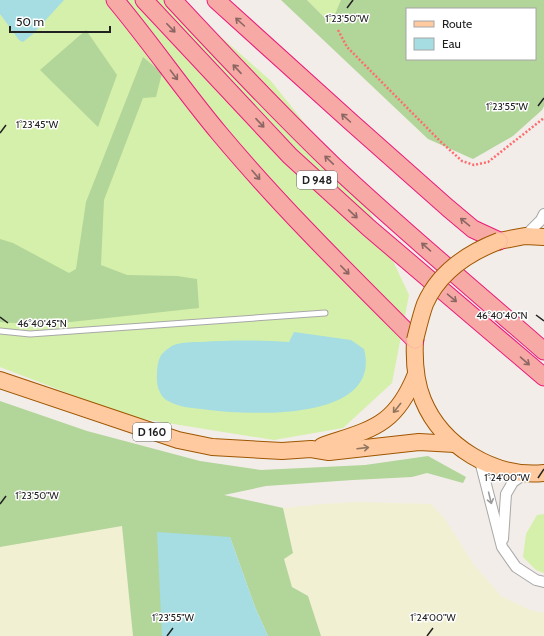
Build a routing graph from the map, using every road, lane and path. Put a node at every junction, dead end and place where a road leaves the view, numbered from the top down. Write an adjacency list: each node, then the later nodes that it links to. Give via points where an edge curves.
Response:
1 (115, 0): 13 (highway, one-way to 13, via 219,133 278,201)
2 (144, 0): 16 (highway, D 948, one-way to 16, via 290,156 369,228)
3 (173, 0): 14 (highway, D 948, one-way to 3, via 333,164 259,92)
4 (216, 0): 10 (highway, one-way to 4, via 473,228 453,212)
5 (338, 30): 6 (path, via 347,47 462,161 474,165 488,162)
6 (544, 118)
7 (544, 214): 8 (street)
8 (525, 236): 9 (main road); 10 (main road)
9 (544, 237)
10 (499, 241): 13 (main road, bridge, via 463,258 448,271 426,304)
11 (325, 313): 12 (lane, via 30,334)
12 (0, 331)
13 (415, 340): 15 (main road)
14 (544, 351)
15 (416, 374): 18 (main road, via 423,400 437,424); 19 (main road, D 160, one-way to 19, via 404,399 382,423)
16 (544, 377)
17 (0, 380): 19 (main road, D 160, via 178,440 246,450)
18 (455, 444): 19 (main road, D 160, one-way to 18, via 329,452 419,442); 20 (main road)
19 (311, 449)
20 (480, 461): 21 (main road, via 502,469); 23 (street, one-way to 23)
21 (526, 473): 22 (main road); 23 (street, via 513,482 506,494)
22 (544, 473)
23 (502, 547): 24 (street, via 516,568)
24 (544, 582)

